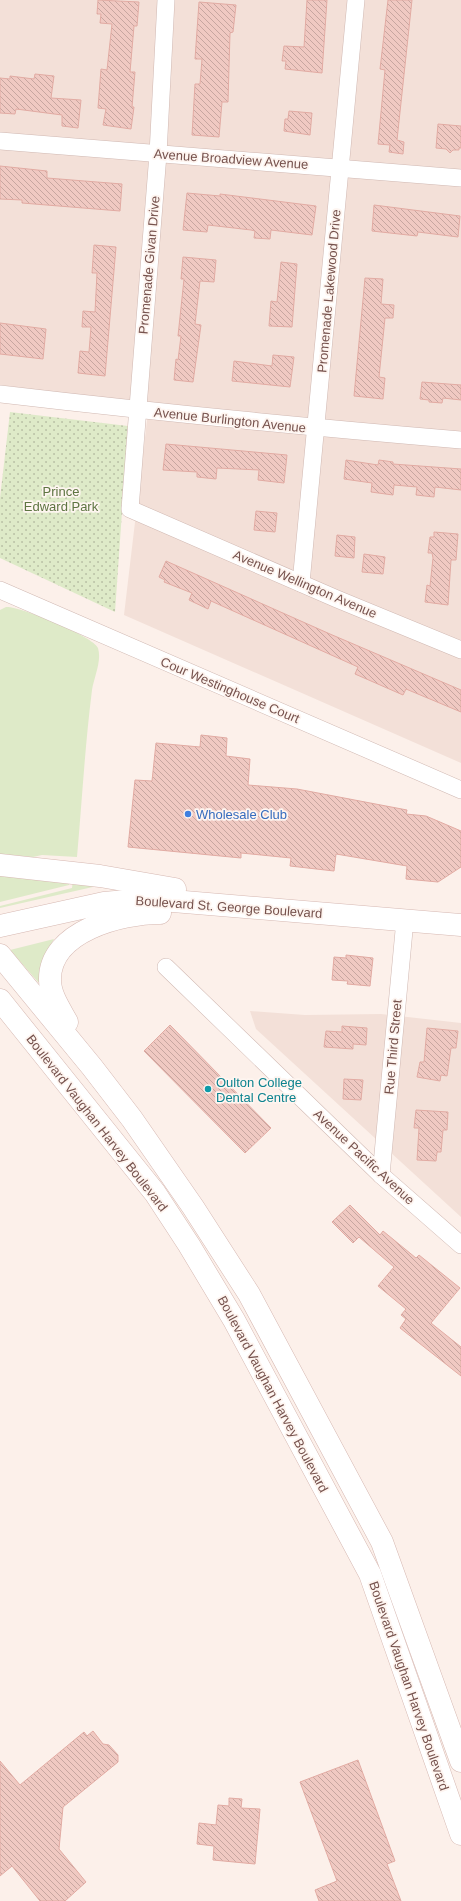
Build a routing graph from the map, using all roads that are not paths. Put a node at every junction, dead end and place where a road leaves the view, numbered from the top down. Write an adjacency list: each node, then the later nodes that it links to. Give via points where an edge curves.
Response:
1 (166, 0): 4 (street, Promenade Givan Drive)
2 (356, 0): 5 (street, Promenade Lakewood Drive)
3 (0, 141): 4 (street, Avenue Broadview Avenue)
4 (158, 154): 5 (street, Avenue Broadview Avenue); 8 (street, Promenade Givan Drive)
5 (340, 167): 6 (street, Avenue Broadview Avenue); 9 (street, Promenade Lakewood Drive)
6 (461, 178)
7 (0, 394): 8 (street, Avenue Burlington Avenue)
8 (138, 410): 9 (street, Avenue Burlington Avenue); 11 (street, Promenade Givan Drive, via 130,509)
9 (316, 428): 10 (street, Avenue Burlington Avenue); 12 (street, Promenade Lakewood Drive)
10 (461, 440)
11 (149, 518): 12 (street, Avenue Wellington Avenue)
12 (301, 583): 14 (street, Avenue Wellington Avenue)
13 (0, 590): 15 (street, Cour Westinghouse Court)
14 (461, 650)
15 (461, 790)
16 (0, 865): 17 (main road, via 100,876)
17 (302, 911): 18 (main road, Boulevard St. George Boulevard); 20 (main road, Boulevard St. George Boulevard, via 164,900 124,900); 25 (main road, via 152,913 122,917 75,936 63,946 54,960 50,975 51,990)
18 (405, 920): 19 (main road, Boulevard St. George Boulevard); 27 (street, Rue Third Street)
19 (461, 925)
20 (0, 926)
21 (0, 955): 25 (main road, Boulevard Vaughan Harvey Boulevard)
22 (166, 967): 27 (street, Avenue Pacific Avenue)
23 (0, 1000): 26 (main road, Boulevard Vaughan Harvey Boulevard)
24 (0, 1025): 26 (main road)
25 (92, 1067): 29 (main road, Boulevard Vaughan Harvey Boulevard, via 175,1180 245,1288 382,1542)
26 (135, 1168): 30 (main road, Boulevard Vaughan Harvey Boulevard, via 172,1218 210,1278 370,1574)
27 (381, 1174): 28 (street, Avenue Pacific Avenue)
28 (461, 1245)
29 (461, 1761)
30 (459, 1827): 31 (main road, Boulevard Vaughan Harvey Boulevard)
31 (461, 1850)

